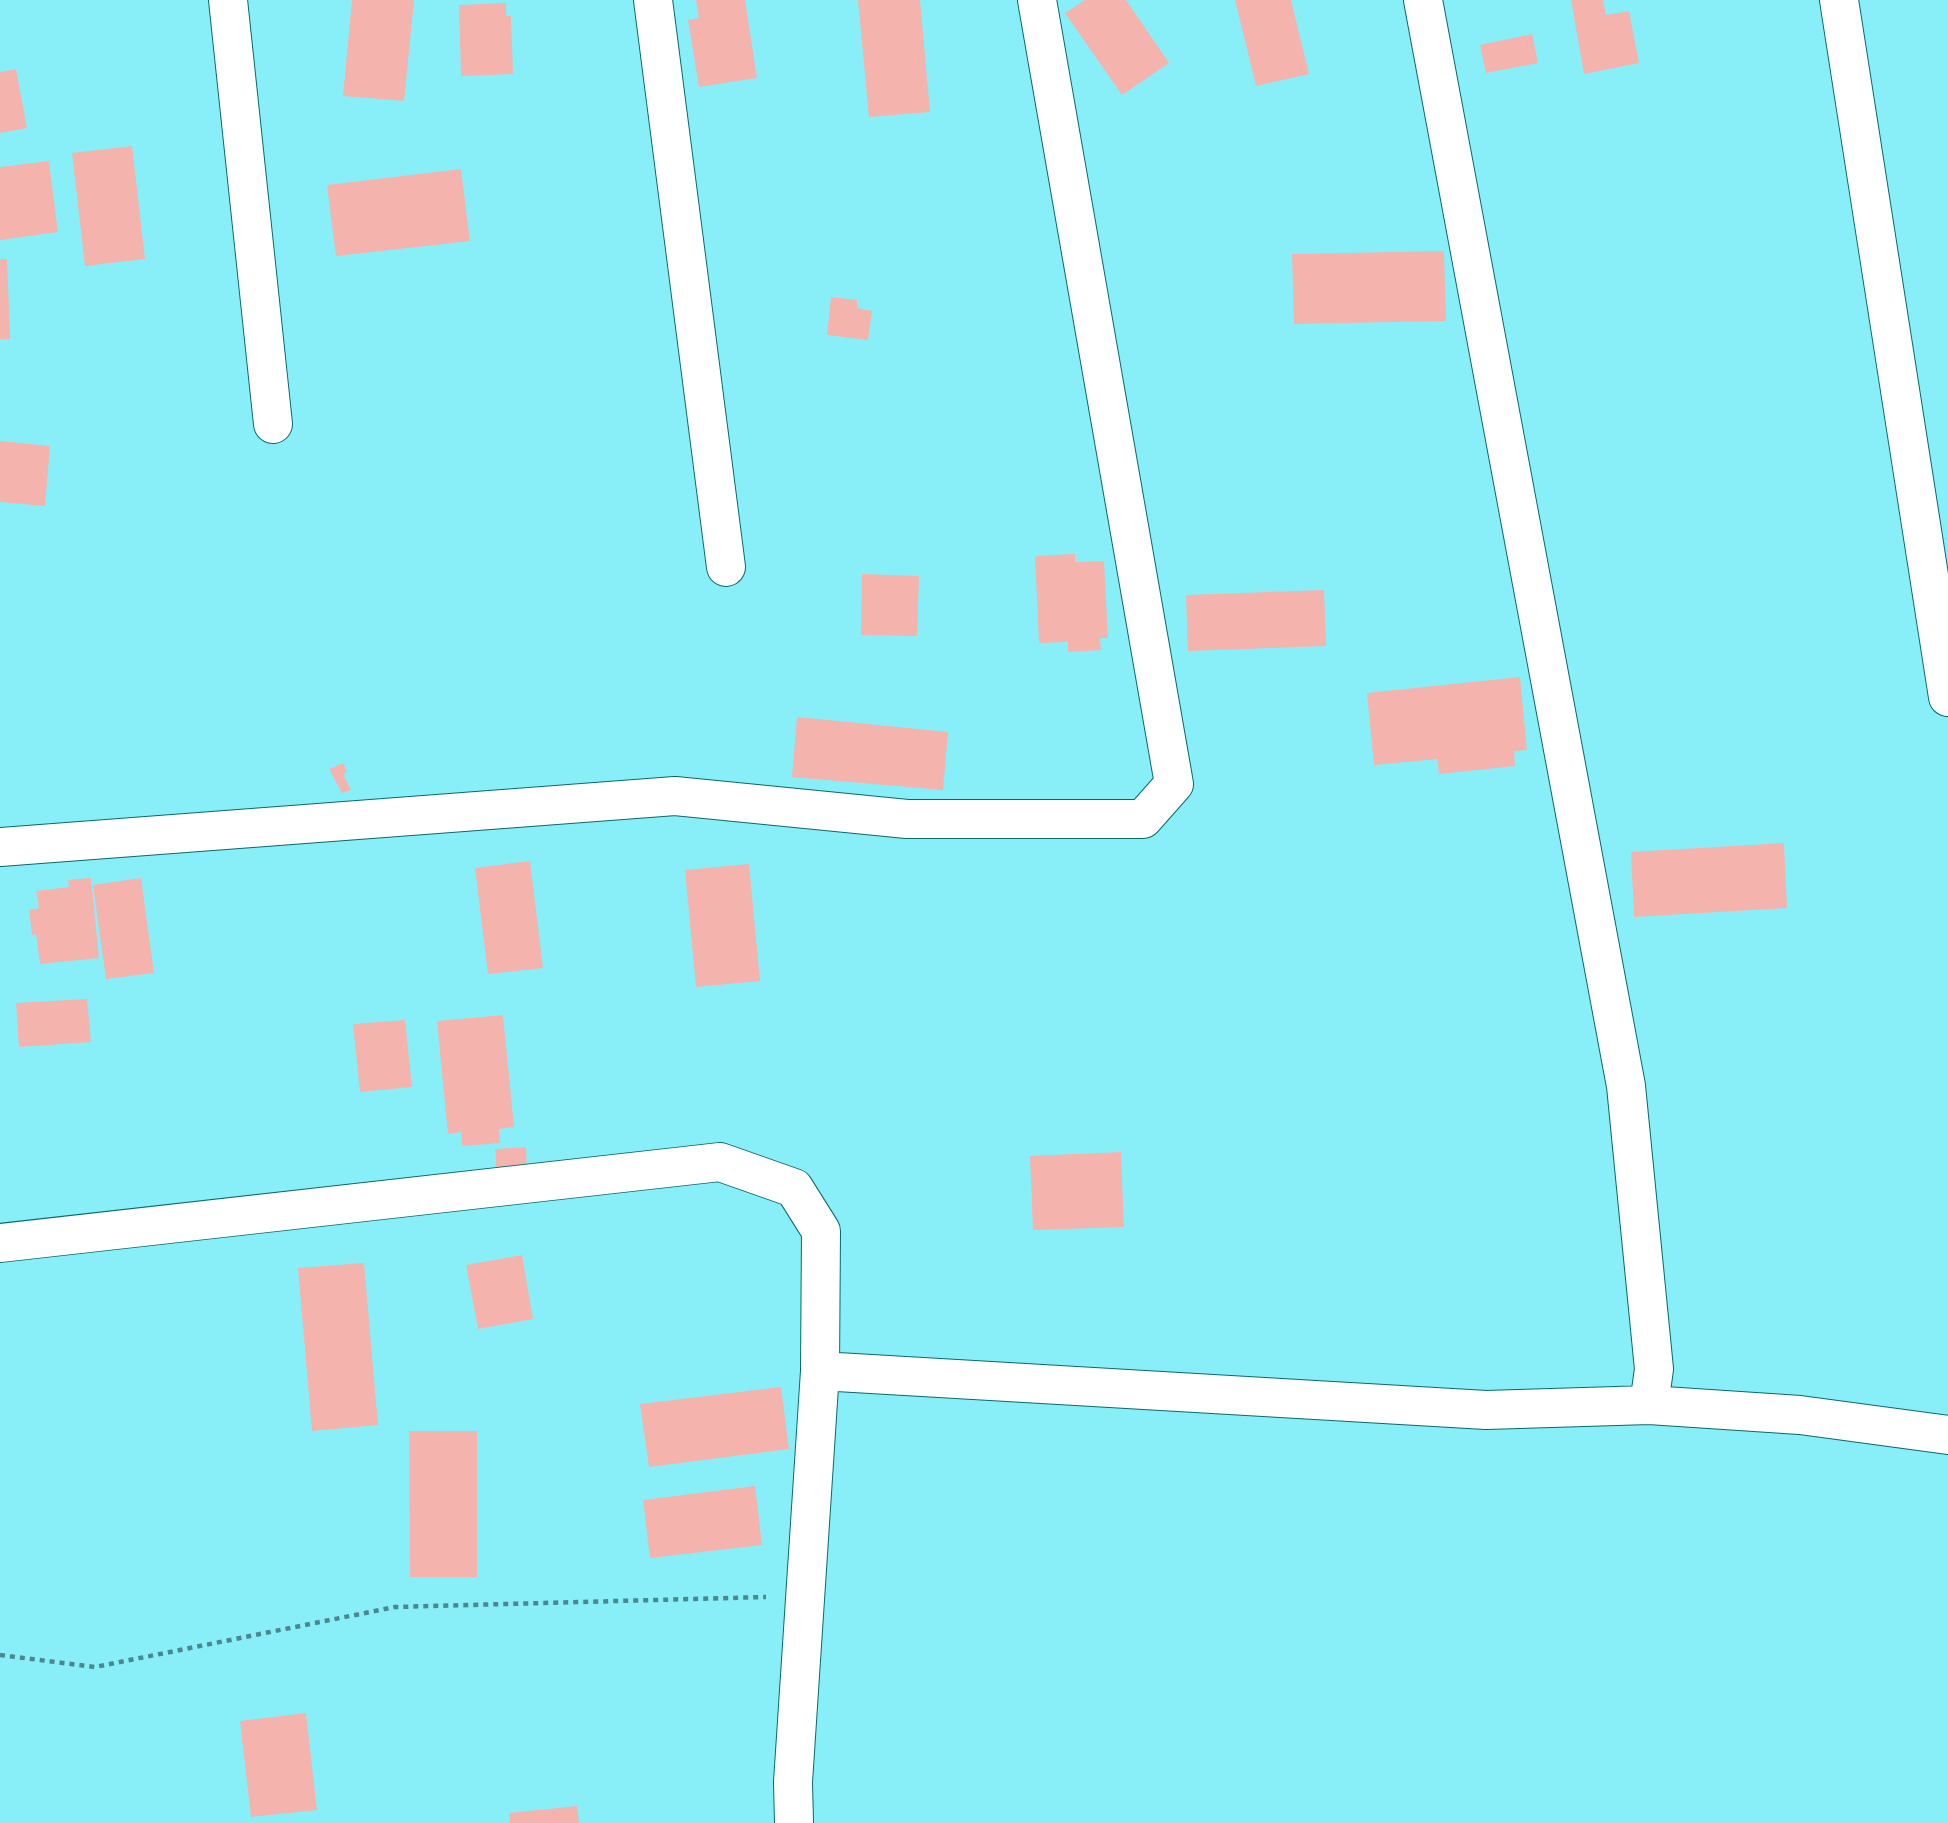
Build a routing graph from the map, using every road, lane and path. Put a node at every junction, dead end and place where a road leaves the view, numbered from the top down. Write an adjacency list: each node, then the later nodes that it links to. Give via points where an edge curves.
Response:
1 (228, 0): 6 (street)
2 (653, 0): 7 (street)
3 (1037, 0): 9 (street, via 1174,784 1143,820 907,819 675,796)
4 (1423, 0): 12 (street, via 1626,1086 1654,1369)
5 (1839, 0): 8 (street)
6 (273, 424)
7 (726, 567)
8 (1948, 697)
9 (0, 847)
10 (0, 1243): 11 (street, via 720,1162 794,1188 821,1231)
11 (820, 1371): 12 (street, via 1486,1410); 14 (street)
12 (1649, 1405): 13 (street, via 1800,1415)
13 (1948, 1435)
14 (806, 1596): 15 (path, via 395,1606 95,1667); 16 (street)
15 (0, 1655)
16 (794, 1823)

